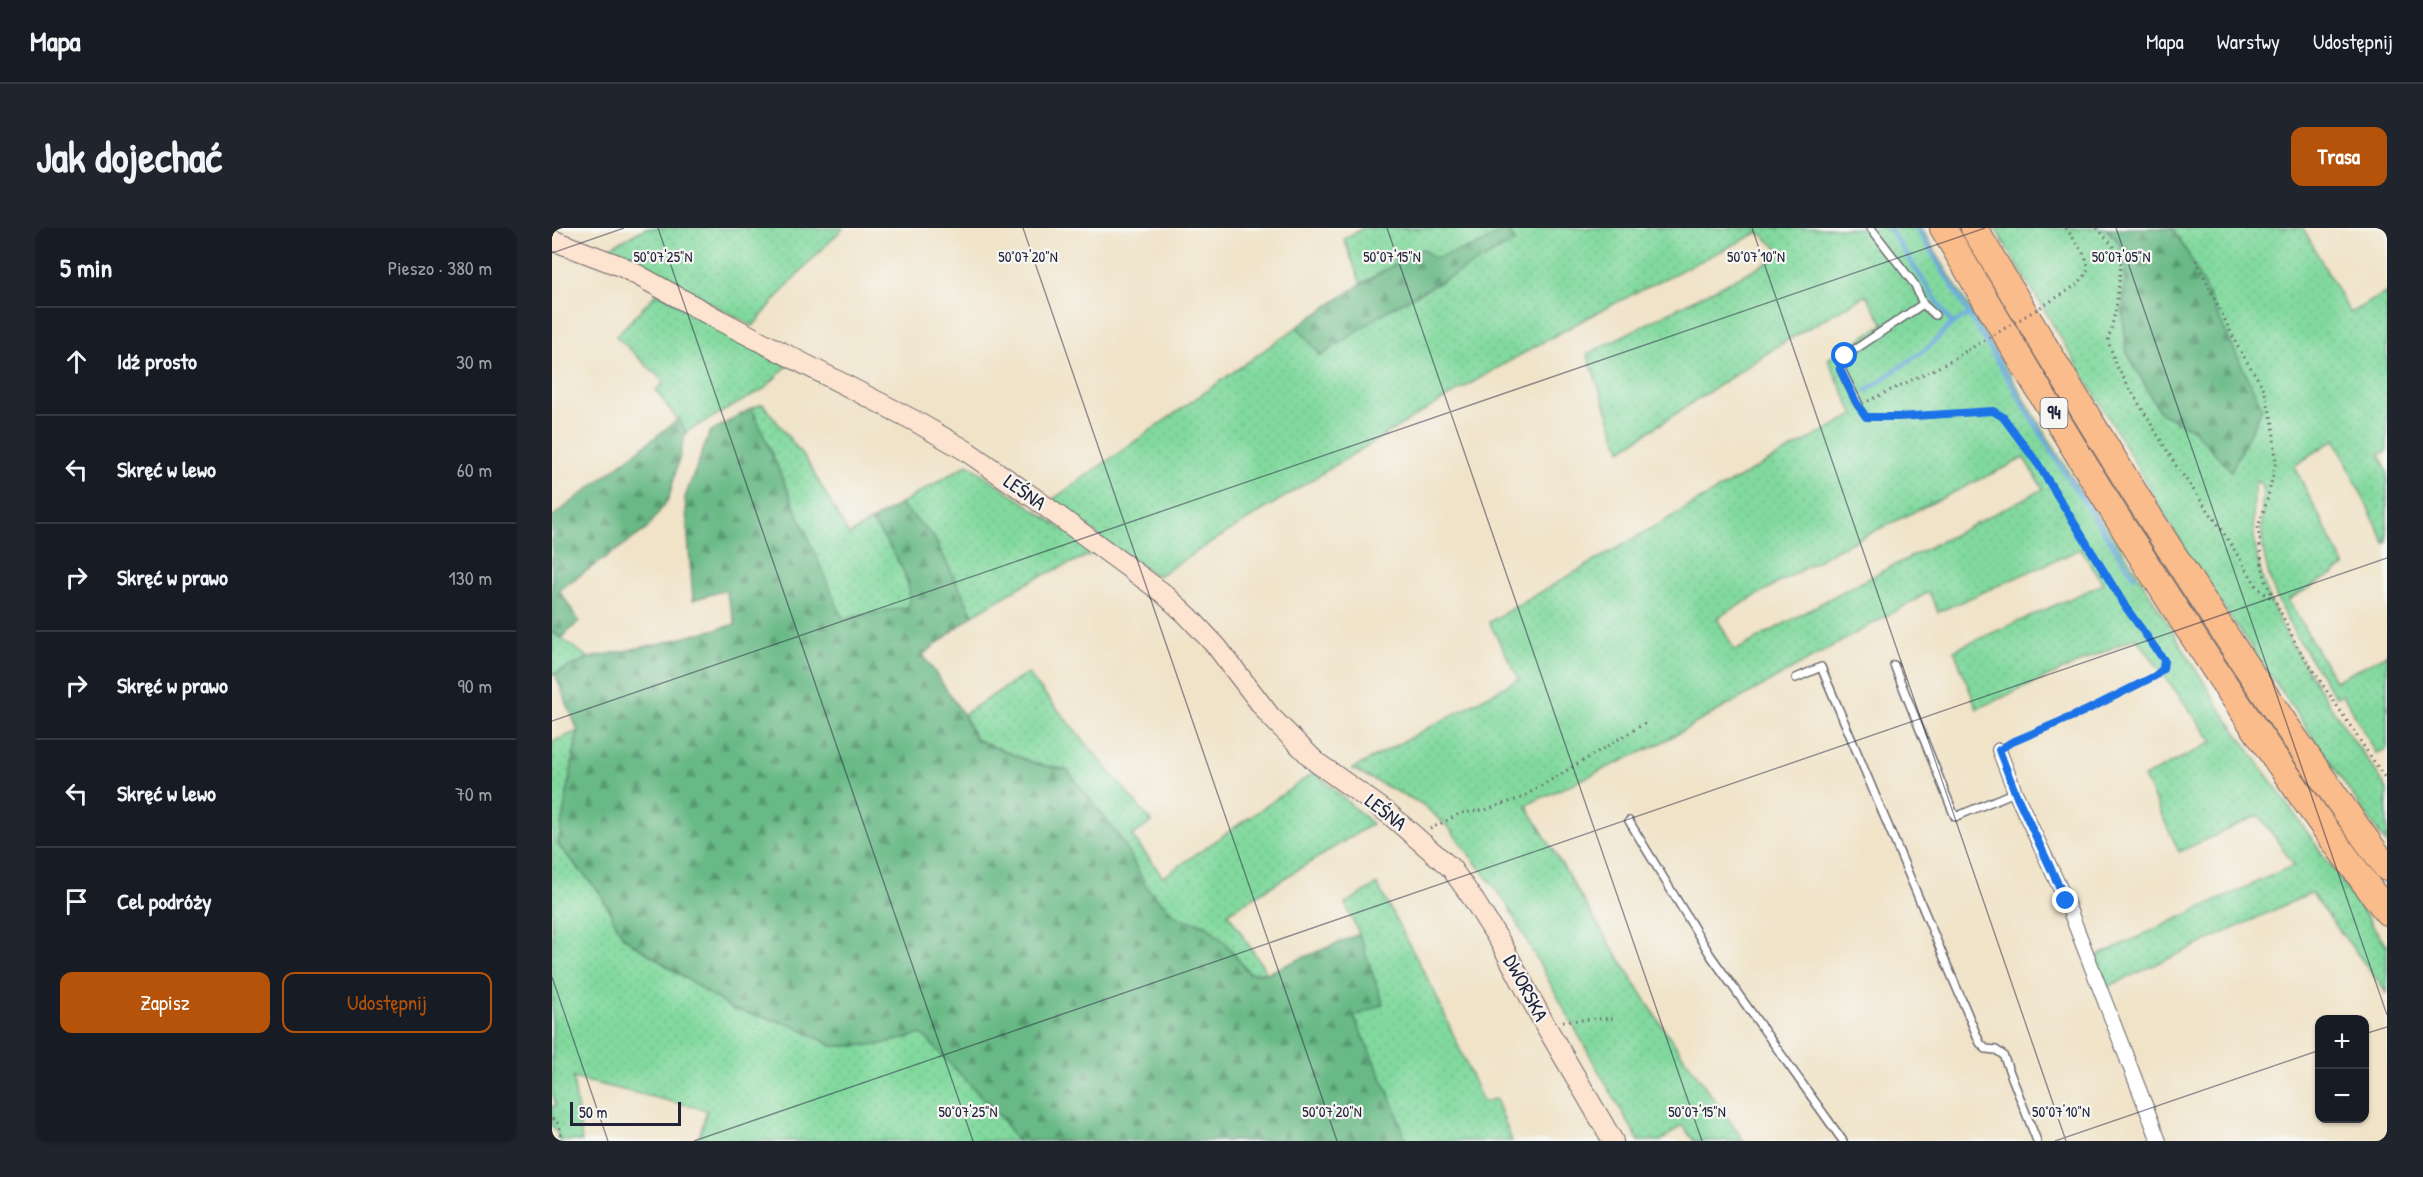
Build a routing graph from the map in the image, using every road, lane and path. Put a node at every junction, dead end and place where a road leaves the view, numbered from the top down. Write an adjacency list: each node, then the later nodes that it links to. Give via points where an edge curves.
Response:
1 (1871, 228): 8 (lane, via 1915,285)
2 (2066, 228): 10 (path, bridge, via 2087,259 2085,277 2080,283 1947,363)
3 (2097, 228): 11 (path, via 2114,247 2121,264 2108,341 2118,367 2175,464 2258,588)
4 (1976, 231): 20 (highway, 94, via 2186,577 2275,712)
5 (1944, 232): 21 (highway, 94, via 2158,584 2269,750)
6 (552, 240): 19 (street, LEŚNA, via 623,267 965,450 1162,593 1217,647 1270,716 1316,762)
7 (2196, 260): 11 (path, via 2238,347 2264,389 2273,424 2276,461 2258,527 2262,565)
8 (1923, 304): 9 (lane); 10 (lane, via 1845,356 1840,369)
9 (1935, 315)
10 (1859, 405): 15 (path, via 1866,417 1993,411 2003,417 2038,464 2127,609 2164,660 2163,669 2155,676)
11 (2273, 600): 16 (path, via 2297,646)
12 (1894, 665): 17 (lane, via 1956,817)
13 (1796, 678): 28 (lane, via 1821,666 1980,1043 1986,1050 2003,1055)
14 (1647, 723): 19 (path, via 1521,798 1461,813)
15 (1999, 750): 17 (street)
16 (2387, 781)
17 (2015, 792): 29 (street, via 2066,901)
18 (1629, 822): 27 (lane, via 1711,957)
19 (1420, 840): 23 (street, DWORSKA, via 1451,868 1473,899 1503,945)
20 (2387, 868)
21 (2387, 912)
22 (1615, 1018): 23 (path)
23 (1544, 1023): 26 (street, DWORSKA)
24 (552, 1119): 25 (path, via 559,1124)
25 (562, 1141)
26 (1613, 1141)
27 (1843, 1141)
28 (2037, 1141)
29 (2159, 1141)

